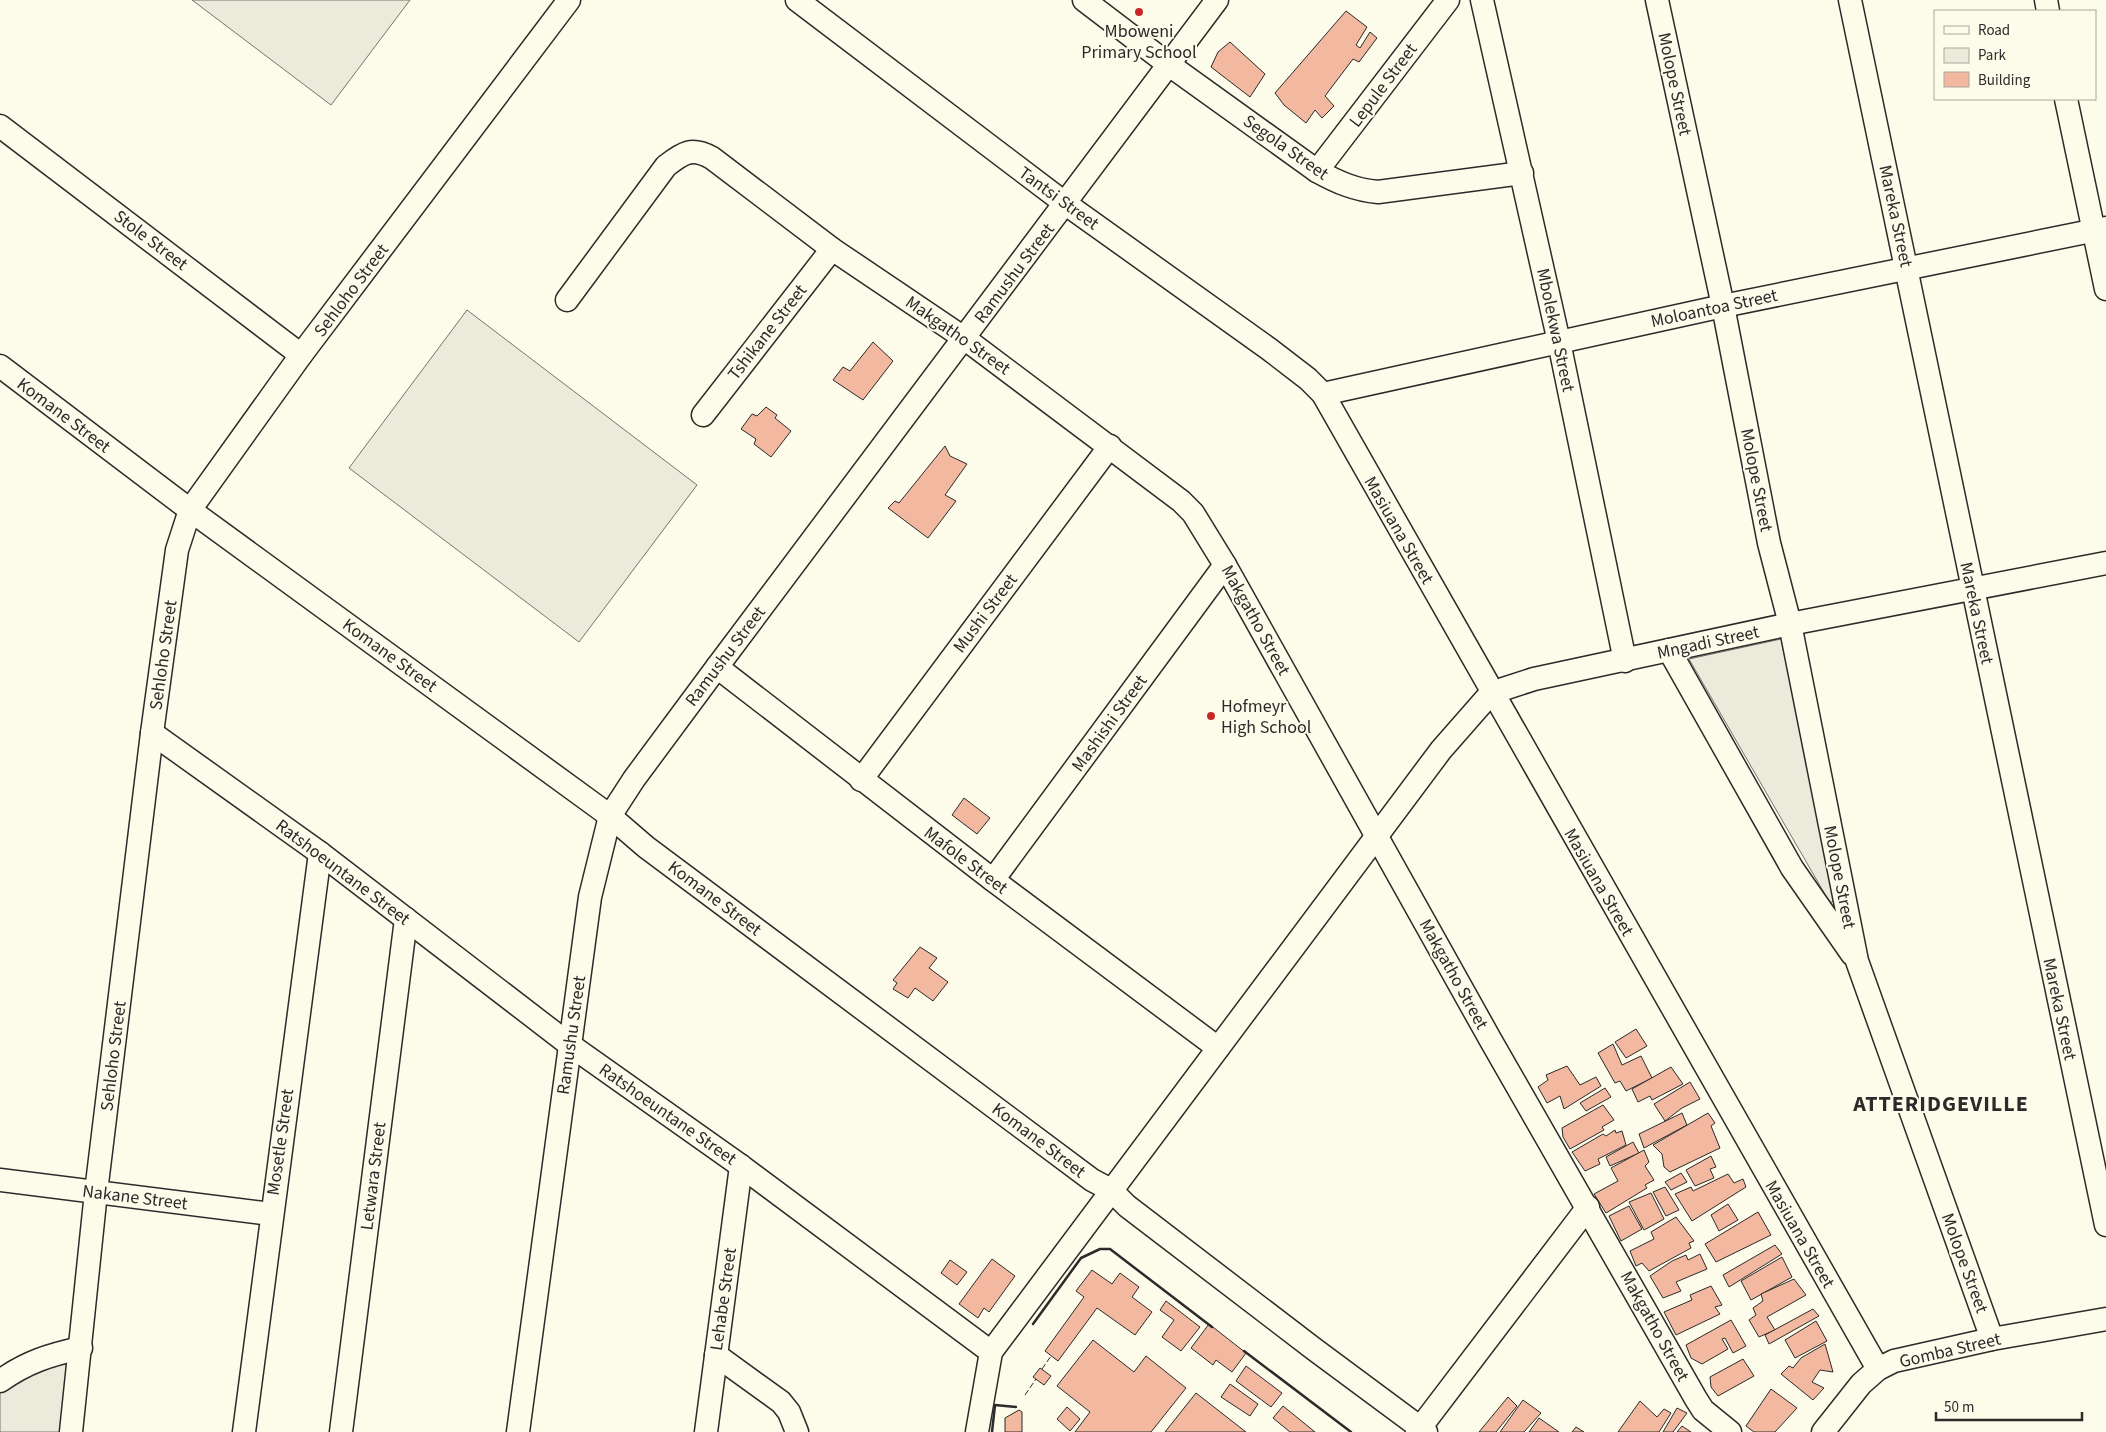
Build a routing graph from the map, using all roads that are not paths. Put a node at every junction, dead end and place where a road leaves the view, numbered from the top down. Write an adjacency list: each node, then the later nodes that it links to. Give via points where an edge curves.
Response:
1 (569, 0): 23 (street, Sehloho Street)
2 (796, 0): 14 (street, Tantsi Street)
3 (1084, 0): 9 (street, Segola Street)
4 (1217, 0): 9 (street, Ramushu Street)
5 (1448, 0): 12 (street, Lepule Street)
6 (1482, 0): 13 (street, Mbolekwa Street)
7 (1657, 0): 20 (street, Molope Street)
8 (1850, 0): 17 (street, Mareka Street)
9 (1168, 64): 12 (street, Segola Street); 14 (street, Ramushu Street)
10 (2066, 100): 15 (street)
11 (0, 126): 23 (street, Stole Street)
12 (1317, 171): 13 (street, Segola Street, via 1357,190 1378,192)
13 (1522, 172): 22 (street, Mbolekwa Street)
14 (1066, 204): 21 (street, Ramushu Street); 25 (street, Tantsi Street, via 1269,349)
15 (2099, 229): 17 (street, Moloantoa Street); 18 (street)
16 (832, 249): 19 (street, Makgatho Street, via 712,158 692,151 666,166); 21 (street, Makgatho Street); 26 (street, Tshikane Street)
17 (1908, 267): 20 (street, Moloantoa Street); 31 (street, Mareka Street)
18 (2106, 289)
19 (567, 300)
20 (1723, 306): 22 (street, Moloantoa Street); 32 (street, Molope Street, via 1769,543)
21 (964, 338): 27 (street, Makgatho Street); 35 (street, Ramushu Street)
22 (1559, 342): 25 (street, Moloantoa Street); 34 (street, Mbolekwa Street)
23 (302, 355): 28 (street, Sehloho Street)
24 (0, 366): 28 (street, Komane Street)
25 (1323, 394): 36 (street, Masiuana Street)
26 (702, 415)
27 (1110, 446): 30 (street, Makgatho Street, via 1194,513); 38 (street, Mushi Street)
28 (190, 510): 37 (street, Sehloho Street, via 177,550); 39 (street, Komane Street)
29 (2106, 563): 31 (street, Mngadi Street)
30 (1225, 565): 40 (street, Makgatho Street); 42 (street, Mashishi Street)
31 (1971, 589): 32 (street, Mngadi Street); 53 (street, Mareka Street)
32 (1790, 624): 33 (street, Mngadi Street); 44 (street, Molope Street)
33 (1669, 650): 34 (street, Mngadi Street); 44 (street, Molope Street, via 1792,868)
34 (1625, 661): 36 (street, Mngadi Street, via 1534,679)
35 (717, 667): 38 (street, Mafole Street); 39 (street, Ramushu Street, via 634,778)
36 (1491, 693): 40 (street, via 1448,742); 59 (street, Masiuana Street)
37 (152, 733): 41 (street, Ratshoeuntane Street); 50 (street, Sehloho Street)
38 (861, 780): 42 (street, Mafole Street)
39 (610, 816): 45 (street, Ramushu Street, via 590,897); 49 (street, Komane Street, via 1092,1180)
40 (1376, 836): 46 (street); 51 (street, Makgatho Street)
41 (320, 853): 43 (street, Ratshoeuntane Street); 52 (street, Mosetle Street)
42 (993, 880): 46 (street, Mafole Street)
43 (406, 919): 45 (street, Ratshoeuntane Street); 64 (street, Letwara Street)
44 (1857, 961): 55 (street, Molope Street)
45 (570, 1044): 47 (street, Ratshoeuntane Street); 65 (street, Ramushu Street)
46 (1218, 1048): 49 (street)
47 (741, 1166): 57 (street, Ratshoeuntane Street); 58 (street, Lehabe Street)
48 (0, 1180): 50 (street, Nakane Street)
49 (1111, 1190): 57 (street); 61 (street, Komane Street, via 1127,1206)
50 (96, 1192): 52 (street, Nakane Street); 56 (street, Sehloho Street)
51 (1588, 1208): 61 (street); 69 (street, Makgatho Street, via 1696,1399)
52 (271, 1214): 63 (street, Mosetle Street)
53 (2106, 1225)
54 (2106, 1319): 55 (street, Gomba Street)
55 (1992, 1340): 59 (street, Gomba Street, via 1914,1356)
56 (80, 1348): 60 (street, via 22,1366); 62 (street, Sehloho Street)
57 (991, 1352): 68 (street)
58 (716, 1354): 66 (street, Lehabe Street); 67 (street, via 781,1402)
59 (1878, 1369): 70 (street, Gomba Street, via 1861,1384)
60 (0, 1381)
61 (1421, 1430)
62 (71, 1432)
63 (244, 1432)
64 (341, 1432)
65 (518, 1432)
66 (706, 1432)
67 (797, 1432)
68 (977, 1432)
69 (1730, 1432)
70 (1823, 1432)

